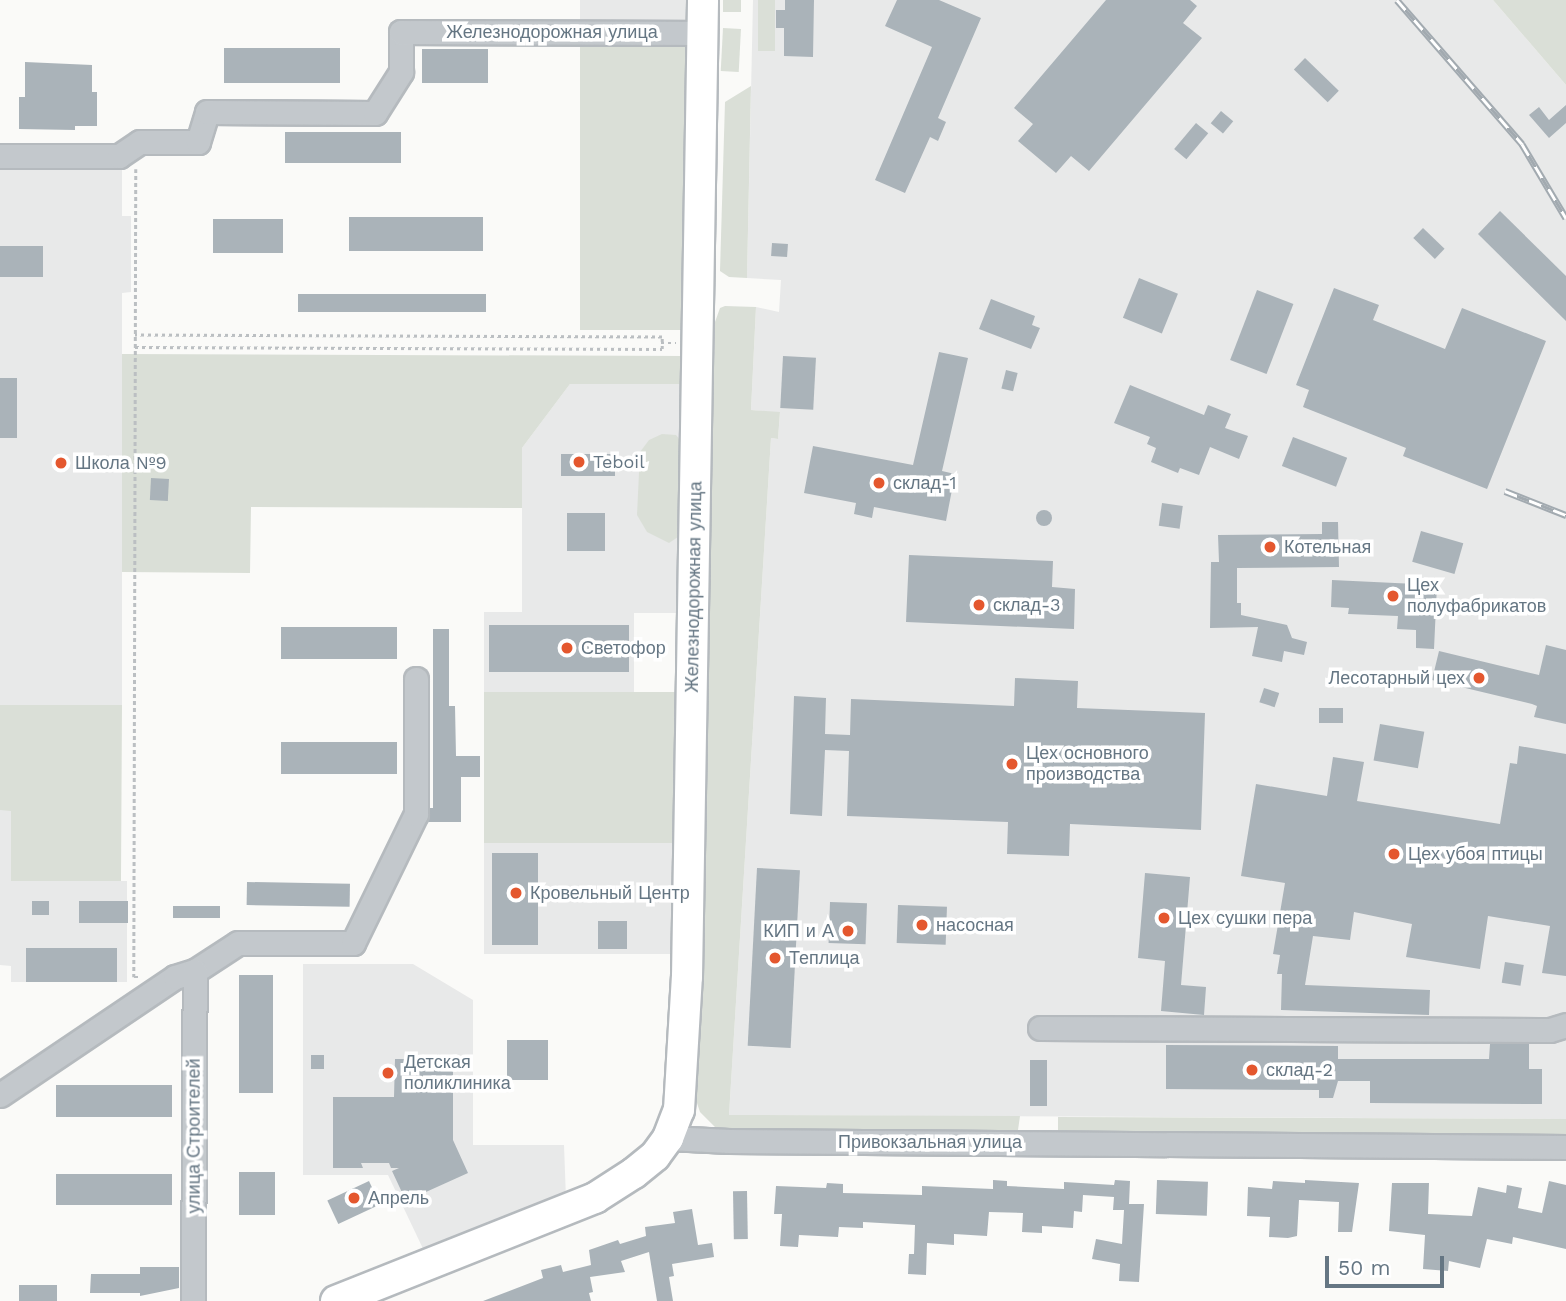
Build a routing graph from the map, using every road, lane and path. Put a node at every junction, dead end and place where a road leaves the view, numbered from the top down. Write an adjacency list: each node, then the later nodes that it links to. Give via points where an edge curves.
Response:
1 (703, 0): 2 (main road, Железнодорожная улица)
2 (703, 33): 4 (street, Железнодорожная улица, via 401,32 401,72 375,113 207,112 198,142 140,142); 12 (main road, Железнодорожная улица, via 687,977 681,1097)
3 (0, 156): 4 (street)
4 (127, 163): 5 (path)
5 (135, 335): 6 (path); 6 (path, via 662,337 662,349)
6 (135, 347): 8 (path, via 134,977)
7 (416, 679): 8 (street, via 416,814 353,943 238,943)
8 (185, 974): 11 (street); 14 (street, улица Строителей)
9 (1566, 1025): 10 (street, via 1550,1031)
10 (1040, 1028)
11 (0, 1095)
12 (668, 1138): 13 (street, Привокзальная улица); 15 (main road, via 646,1164 594,1198)
13 (1566, 1147)
14 (193, 1301)
15 (336, 1301)

